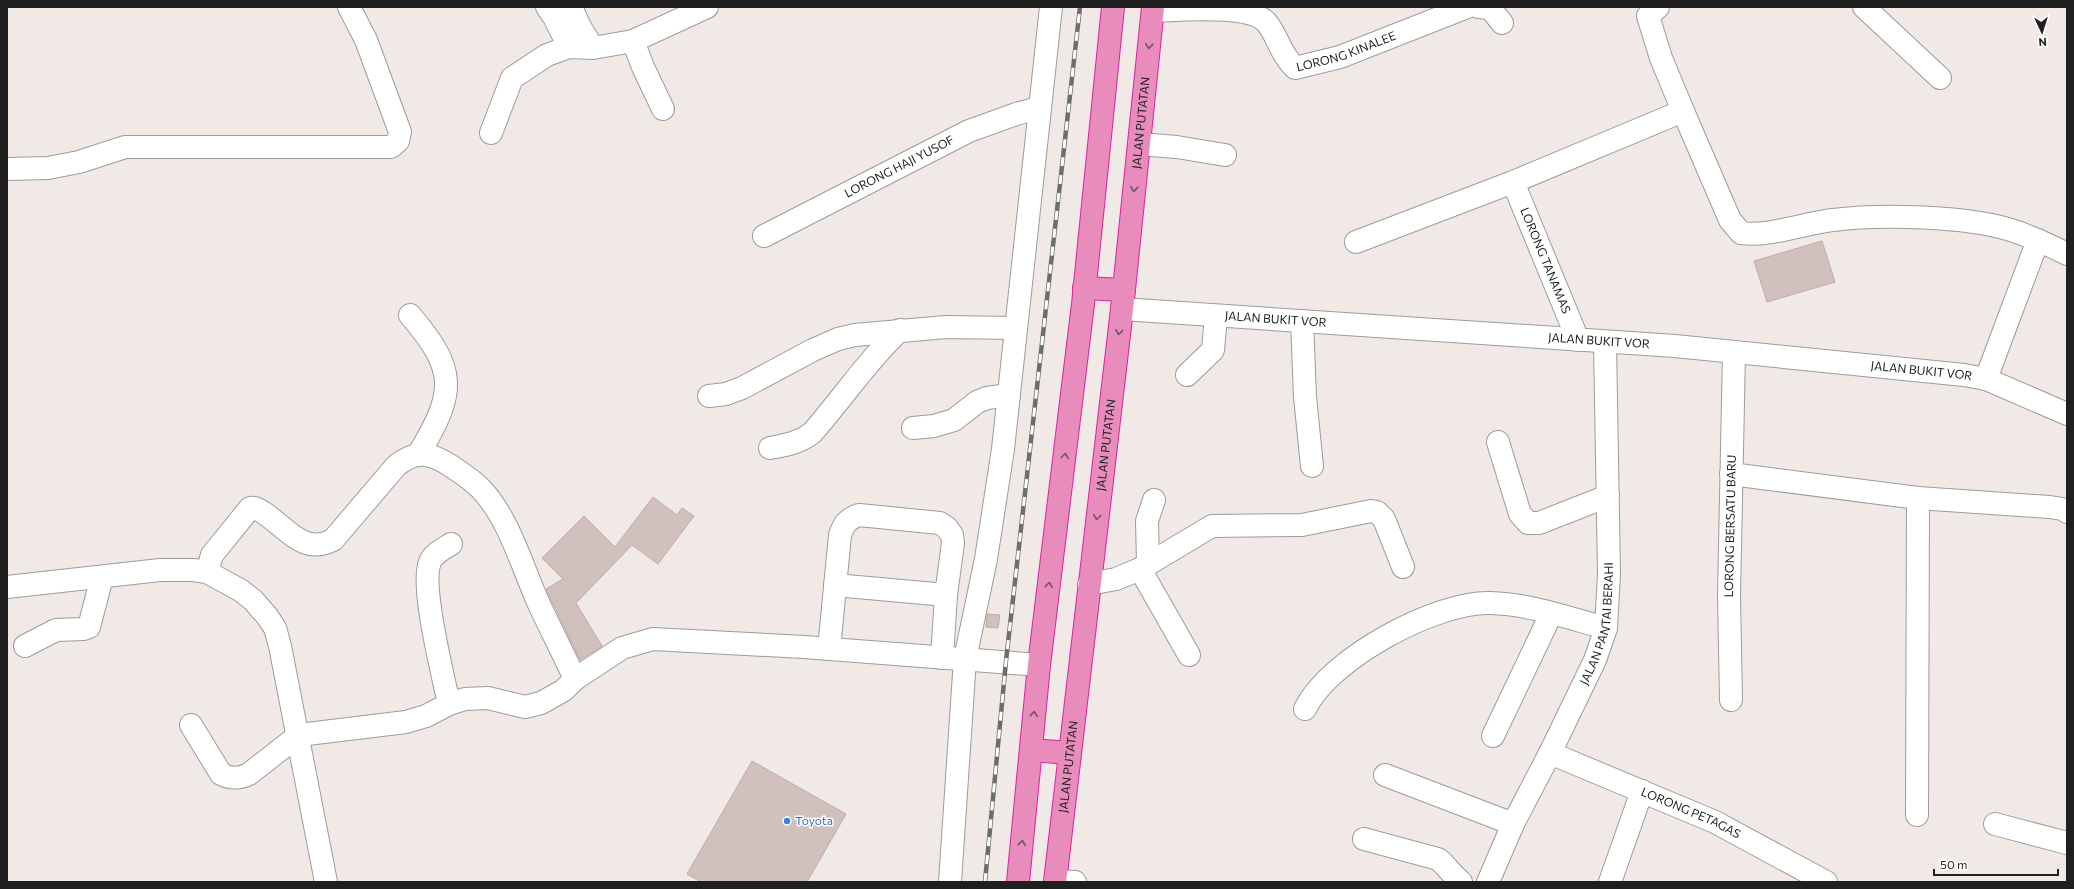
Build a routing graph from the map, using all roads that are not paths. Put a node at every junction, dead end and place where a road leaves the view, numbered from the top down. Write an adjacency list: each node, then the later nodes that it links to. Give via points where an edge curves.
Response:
1 (349, 7): 23 (street, via 366,40 400,132 398,141 391,147 125,147 79,162 48,168)
2 (546, 7): 14 (street)
3 (570, 7): 15 (street)
4 (707, 7): 13 (street)
5 (1051, 7): 17 (street)
6 (1113, 7): 29 (highway)
7 (1467, 7): 11 (street, LORONG KINALEE, via 1340,57 1295,68 1286,60 1267,23 1258,15 1218,9)
8 (1478, 7): 12 (street, via 1490,8)
9 (1658, 7): 19 (street, via 1648,16 1661,58)
10 (1864, 7): 16 (street)
11 (1153, 9): 21 (highway, JALAN PUTATAN, one-way to 21)
12 (1502, 23)
13 (633, 41): 15 (street); 18 (street)
14 (569, 47): 15 (street); 20 (street, via 547,55 512,78)
15 (593, 48)
16 (1940, 78)
17 (1039, 108): 25 (street, LORONG HAJI YUSOF, via 969,131); 34 (street)
18 (663, 109)
19 (1683, 111): 24 (street); 26 (street, via 1730,220 1741,233 1765,233 1847,218 1894,218 1976,223 2011,230)
20 (491, 133)
21 (1139, 144): 22 (street); 30 (highway, JALAN PUTATAN, one-way to 30)
22 (1225, 155)
23 (7, 169)
24 (1513, 182): 27 (street); 36 (street, LORONG TANAMAS)
25 (764, 236)
26 (2038, 240): 28 (street); 40 (street)
27 (1356, 242)
28 (2067, 254)
29 (1084, 288): 30 (highway); 72 (highway, one-way to 29)
30 (1123, 299): 32 (street, JALAN BUKIT VOR); 61 (highway, JALAN PUTATAN, one-way to 61)
31 (410, 315): 47 (street, via 440,356 446,385 438,416)
32 (1216, 316): 33 (street, JALAN BUKIT VOR); 39 (street, via 1213,350)
33 (1302, 321): 36 (street, JALAN BUKIT VOR); 48 (street, via 1305,397)
34 (1016, 328): 35 (street, via 946,327); 41 (street)
35 (900, 330): 42 (street, via 838,339 742,388 726,394); 46 (street, via 853,381 812,433 792,444)
36 (1578, 340): 37 (street, JALAN BUKIT VOR)
37 (1605, 342): 38 (street, JALAN BUKIT VOR); 50 (street, JALAN PANTAI BERAHI)
38 (1734, 352): 40 (street, JALAN BUKIT VOR); 49 (street, LORONG BERSATU BARU)
39 (1187, 375)
40 (1986, 379): 43 (street, JALAN BUKIT VOR)
41 (1009, 395): 44 (street, via 977,402 954,420 934,426); 56 (street)
42 (709, 396)
43 (2067, 414)
44 (913, 428)
45 (1498, 442): 50 (street, via 1520,514 1528,523 1539,523)
46 (770, 448)
47 (419, 453): 59 (street, via 407,457 396,466 333,540 324,545 313,546 303,543 276,521 255,508 250,508 212,555); 73 (street, via 443,460 470,480 489,499 507,530)
48 (1312, 466)
49 (1731, 474): 51 (street); 74 (street, LORONG BERSATU BARU)
50 (1608, 496): 66 (street, JALAN PANTAI BERAHI, via 1609,595)
51 (1918, 498): 53 (street, via 2050,507); 85 (street)
52 (1154, 500): 58 (street, via 1147,521)
53 (2067, 512)
54 (451, 544): 75 (street, via 430,560 427,570 428,594)
55 (953, 557): 56 (street); 62 (street, via 952,534 940,524 859,515 850,518 844,524 840,535); 64 (street)
56 (986, 559): 71 (street)
57 (1403, 566): 58 (street, via 1384,519 1377,512 1371,511 1302,526 1212,526)
58 (1144, 567): 61 (street, via 1116,580); 69 (street)
59 (207, 572): 60 (street, via 160,570); 78 (street, via 253,600 275,628)
60 (102, 577): 63 (street); 67 (street, via 89,627 56,630)
61 (1089, 584): 81 (highway, JALAN PUTATAN)
62 (835, 585): 64 (street); 68 (street)
63 (7, 587)
64 (946, 595): 70 (street)
65 (1551, 614): 66 (street); 76 (street, via 1489,603 1470,604 1436,614 1394,633 1339,668 1318,689); 79 (street)
66 (1606, 628): 82 (street, JALAN PANTAI BERAHI, via 1595,660)
67 (25, 646)
68 (829, 649): 70 (street); 73 (street, via 653,639 622,648)
69 (1189, 655)
70 (942, 658): 71 (street)
71 (965, 659): 72 (street); 92 (street)
72 (1039, 665): 80 (highway, one-way to 72)
73 (575, 679): 75 (street, via 554,697 525,707 488,698 465,699)
74 (1731, 700)
75 (449, 704): 78 (street, via 426,716 406,722)
76 (1305, 709)
77 (191, 725): 78 (street, via 222,774 235,778 249,774)
78 (299, 735): 91 (street)
79 (1493, 736)
80 (1031, 750): 81 (highway); 93 (highway, one-way to 80)
81 (1070, 753): 94 (highway, JALAN PUTATAN)
82 (1550, 753): 84 (street, LORONG PETAGAS); 86 (street, JALAN PANTAI BERAHI)
83 (1385, 775): 86 (street)
84 (1642, 791): 90 (street, LORONG PETAGAS, via 1715,822); 97 (street)
85 (1917, 815)
86 (1513, 824): 96 (street, JALAN PANTAI BERAHI)
87 (1995, 824): 89 (street)
88 (1364, 839): 95 (street, via 1438,859)
89 (2067, 844)
90 (1802, 876): 98 (street, LORONG PETAGAS)
91 (326, 882)
92 (950, 882)
93 (1018, 882)
94 (1062, 882)
95 (1461, 882)
96 (1488, 882)
97 (1610, 882)
98 (1826, 882)

